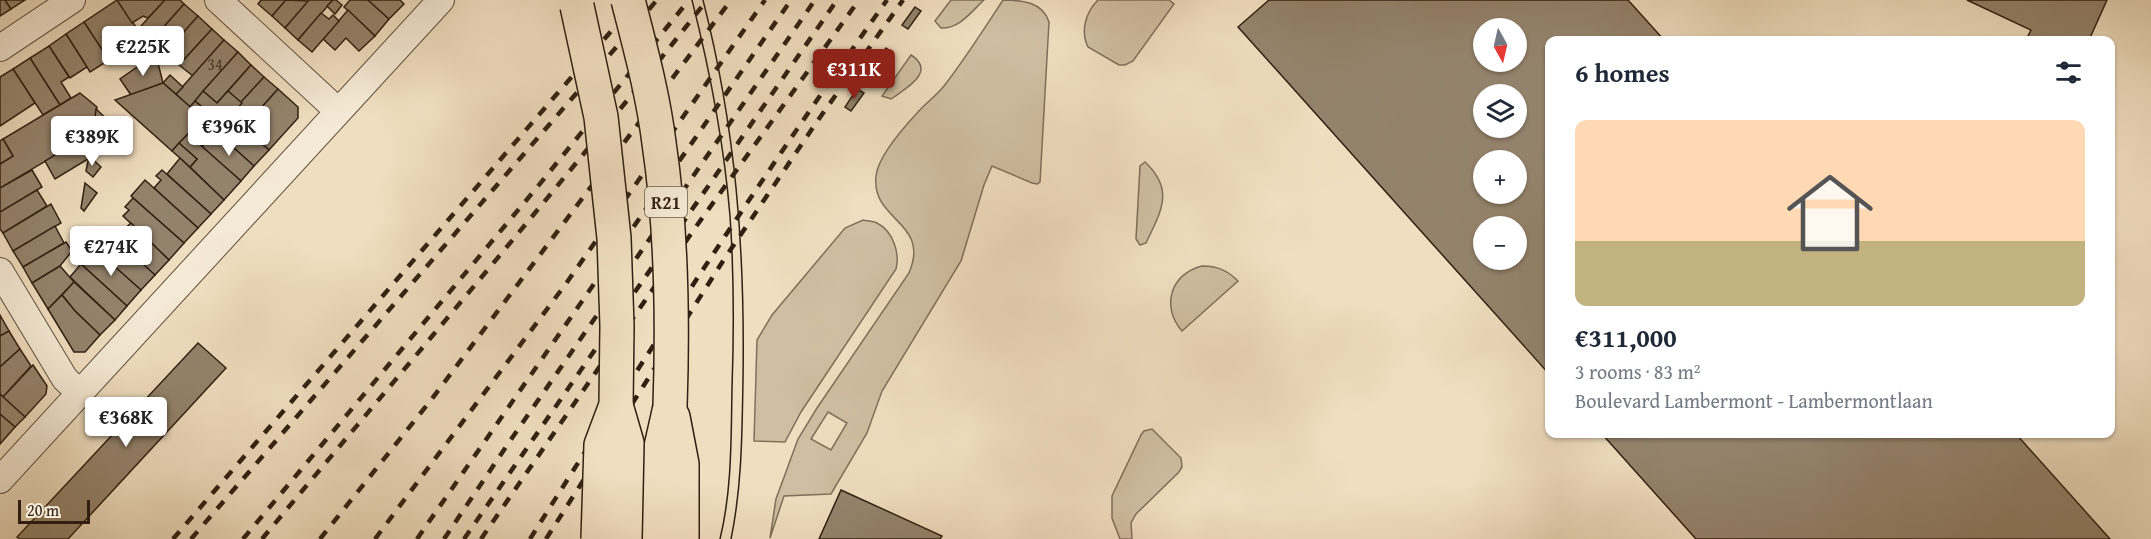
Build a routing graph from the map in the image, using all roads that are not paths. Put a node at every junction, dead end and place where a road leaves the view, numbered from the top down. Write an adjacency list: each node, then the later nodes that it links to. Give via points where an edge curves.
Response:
1 (72, 0): 6 (street)
2 (218, 0): 7 (street)
3 (441, 0): 7 (street)
4 (628, 0): 12 (main road, R21, bridge, via 647,76 666,207 672,298 670,407 656,469)
5 (576, 3): 10 (main road, bridge, via 601,117 615,238)
6 (0, 48)
7 (338, 111): 9 (street)
8 (0, 271): 9 (street, via 65,379)
9 (80, 393): 11 (street)
10 (616, 405): 13 (main road, bridge, via 601,445); 14 (main road, bridge, via 627,443)
11 (0, 480)
12 (673, 536)
13 (598, 539)
14 (625, 539)

